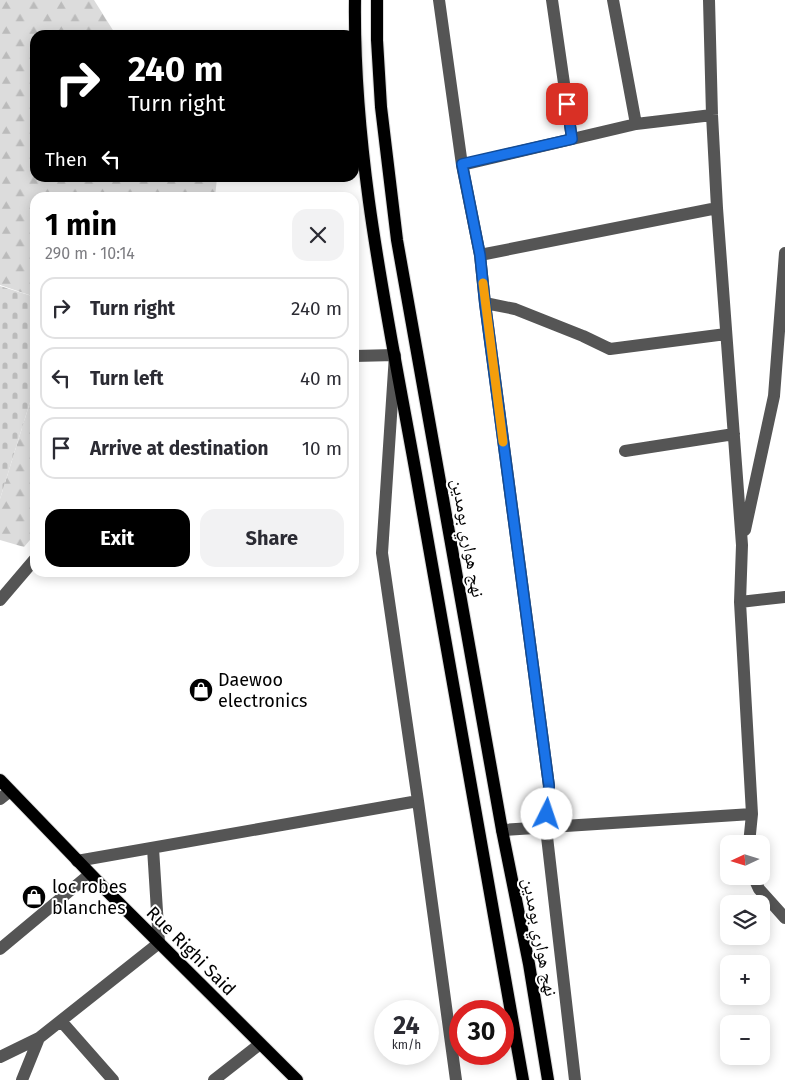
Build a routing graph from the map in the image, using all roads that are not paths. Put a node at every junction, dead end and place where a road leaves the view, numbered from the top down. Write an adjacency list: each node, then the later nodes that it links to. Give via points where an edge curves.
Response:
1 (355, 0): 7 (main road)
2 (377, 0): 33 (main road, نهج هواري بومدين, via 381,107 397,240)
3 (439, 0): 12 (street)
4 (552, 0): 11 (street)
5 (613, 0): 10 (street)
6 (710, 0): 9 (street)
7 (355, 30)
8 (359, 108): 18 (main road, via 369,203)
9 (712, 114): 10 (street); 13 (street)
10 (636, 124): 11 (street)
11 (572, 139): 12 (street)
12 (462, 164): 15 (street)
13 (717, 208): 15 (street); 17 (street)
14 (785, 253): 22 (street, via 774,396)
15 (480, 255): 16 (street)
16 (485, 304): 17 (street, via 515,309 610,349); 32 (street, via 549,786)
17 (726, 334): 20 (street)
18 (395, 355): 19 (street); 30 (street, via 382,553); 51 (main road)
19 (359, 356)
20 (734, 434): 21 (street); 22 (street)
21 (625, 451)
22 (742, 545): 26 (street)
23 (30, 564): 25 (street)
24 (785, 597): 26 (street)
25 (0, 600)
26 (740, 602): 31 (street)
27 (0, 780): 28 (main road, Rue Righi Said)
28 (10, 791): 29 (street); 36 (main road, Rue Righi Said)
29 (0, 799)
30 (418, 802): 35 (street); 50 (street)
31 (752, 814): 32 (street); 34 (street)
32 (546, 828): 33 (street); 53 (street)
33 (502, 830): 52 (main road, نهج هواري بومدين)
34 (750, 835)
35 (153, 848): 36 (street); 40 (street)
36 (78, 861): 37 (main road, Rue Righi Said)
37 (90, 874): 40 (main road, Rue Righi Said); 41 (street)
38 (758, 885): 39 (street)
39 (785, 918)
40 (159, 942): 42 (street); 44 (main road, Rue Righi Said)
41 (0, 950)
42 (61, 1021): 43 (street); 47 (street)
43 (39, 1038): 45 (street); 46 (street)
44 (260, 1044): 48 (street); 49 (main road, Rue Righi Said)
45 (0, 1057)
46 (22, 1080)
47 (113, 1080)
48 (214, 1080)
49 (297, 1080)
50 (456, 1080)
51 (523, 1080)
52 (548, 1080)
53 (576, 1080)

